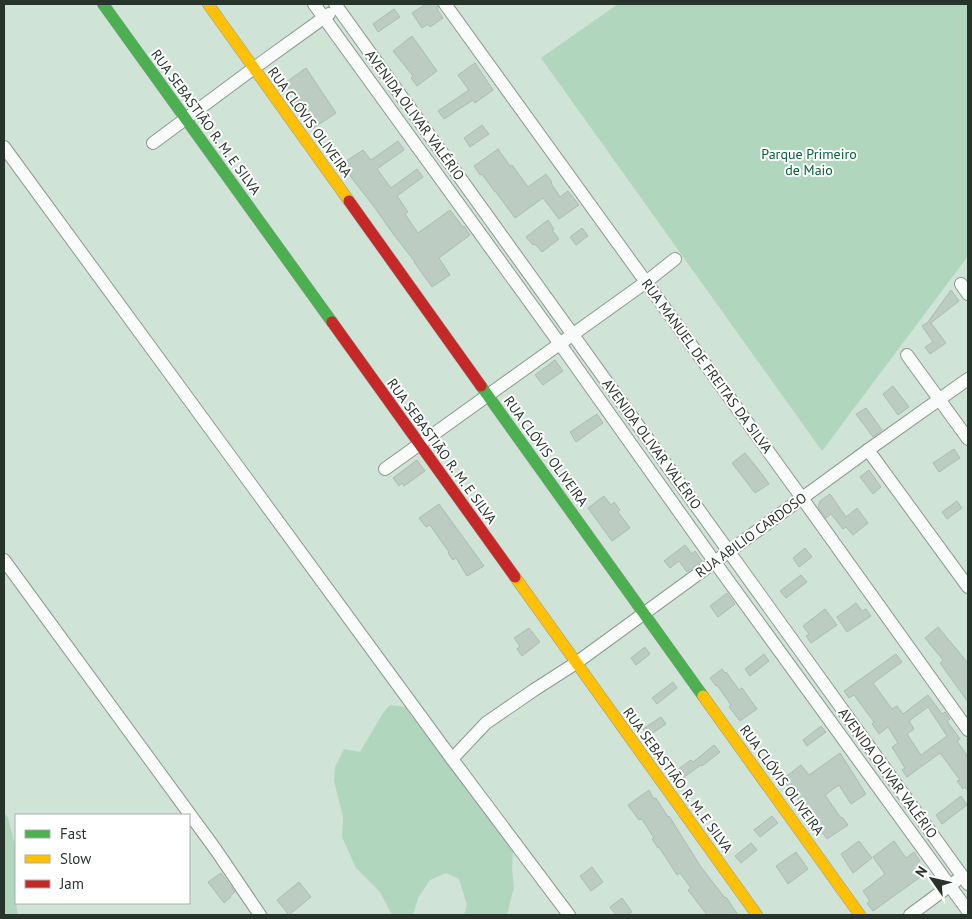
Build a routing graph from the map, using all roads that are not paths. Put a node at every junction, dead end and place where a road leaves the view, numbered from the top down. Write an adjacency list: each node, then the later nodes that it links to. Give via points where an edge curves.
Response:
1 (103, 4): 8 (street, RUA SEBASTIÃO R. M. E SILVA)
2 (208, 4): 7 (street, RUA CLÓVIS OLIVEIRA)
3 (314, 4): 6 (street)
4 (445, 4): 12 (street, RUA MANUEL DE FREITAS DA SILVA)
5 (339, 5): 6 (street); 13 (street, AVENIDA OLIVAR VALÉRIO)
6 (324, 18): 7 (street); 14 (street)
7 (254, 68): 8 (street); 17 (street, RUA CLÓVIS OLIVEIRA)
8 (186, 119): 9 (street); 20 (street, RUA SEBASTIÃO R. M. E SILVA)
9 (153, 143)
10 (4, 146): 31 (street)
11 (675, 259): 12 (street)
12 (646, 282): 13 (street); 23 (street, RUA MANUEL DE FREITAS DA SILVA)
13 (573, 334): 14 (street); 24 (street, AVENIDA OLIVAR VALÉRIO)
14 (560, 344): 17 (street); 26 (street)
15 (907, 355): 18 (street)
16 (968, 379): 18 (street, RUA ABILIO CARDOSO)
17 (488, 395): 20 (street); 28 (street, RUA CLÓVIS OLIVEIRA)
18 (940, 400): 19 (street); 21 (street, RUA ABILIO CARDOSO)
19 (968, 440)
20 (419, 445): 22 (street); 29 (street, RUA SEBASTIÃO R. M. E SILVA)
21 (868, 450): 23 (street, RUA ABILIO CARDOSO); 27 (street)
22 (385, 469)
23 (802, 498): 24 (street, RUA ABILIO CARDOSO); 30 (street, RUA MANUEL DE FREITAS DA SILVA)
24 (729, 552): 26 (street, RUA ABILIO CARDOSO); 34 (street, AVENIDA OLIVAR VALÉRIO)
25 (4, 560): 32 (street)
26 (714, 561): 28 (street, RUA ABILIO CARDOSO); 35 (street)
27 (968, 588)
28 (644, 613): 29 (street, RUA ABILIO CARDOSO); 40 (street, RUA CLÓVIS OLIVEIRA)
29 (576, 663): 31 (street, RUA ABILIO CARDOSO, via 486,723); 39 (street, RUA SEBASTIÃO R. M. E SILVA)
30 (968, 730)
31 (452, 759): 38 (street)
32 (190, 814)
33 (190, 814): 37 (street)
34 (966, 878): 35 (street)
35 (950, 885): 36 (street); 41 (street)
36 (968, 910)
37 (260, 915)
38 (568, 915)
39 (756, 915)
40 (860, 915)
41 (910, 915)

